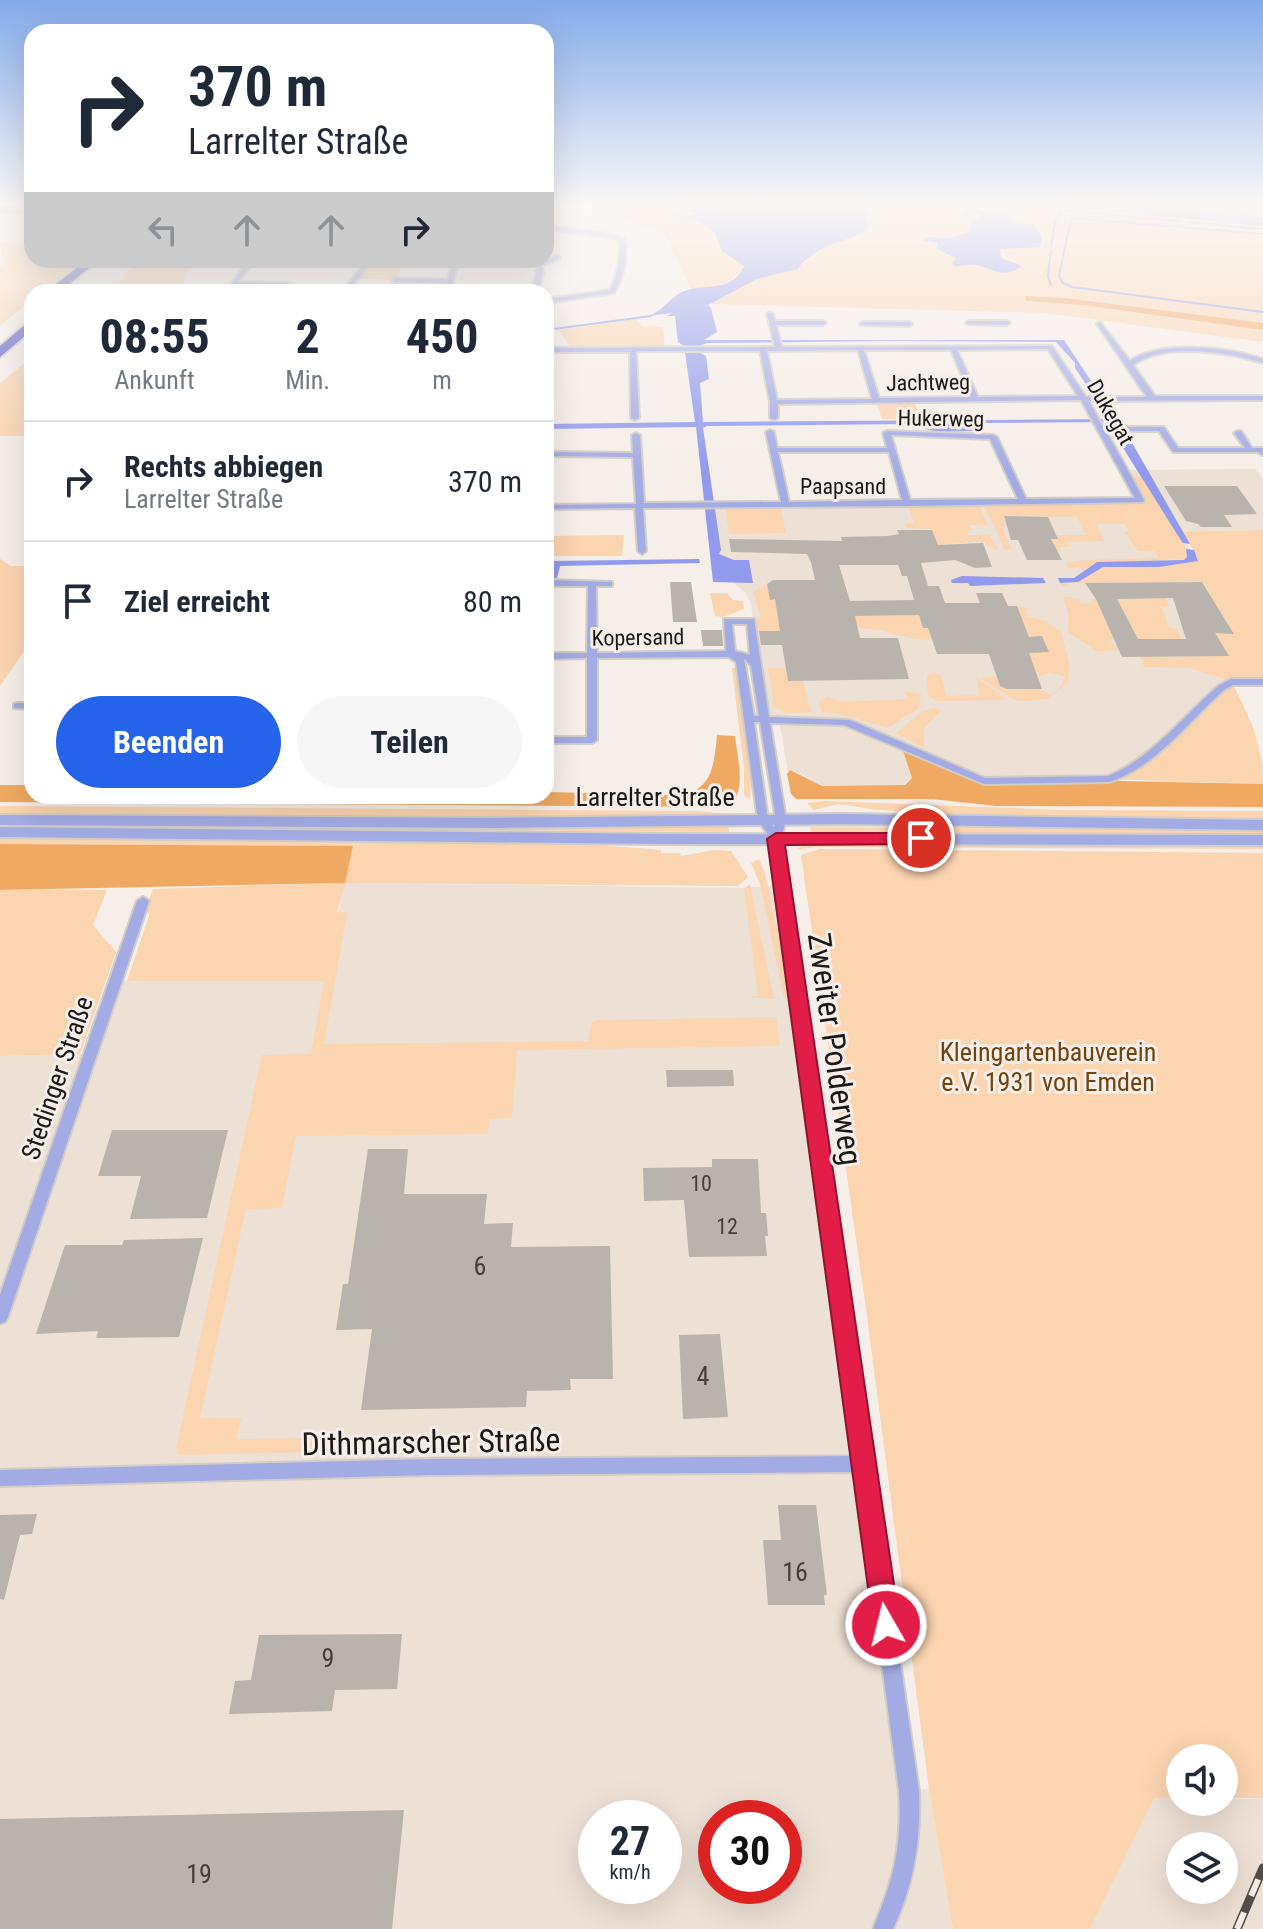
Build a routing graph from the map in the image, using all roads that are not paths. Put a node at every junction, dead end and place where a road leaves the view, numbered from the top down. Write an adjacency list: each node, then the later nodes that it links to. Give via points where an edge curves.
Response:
1 (605, 293): 2 (street)
2 (554, 300)
3 (770, 314): 5 (street)
4 (24, 315): 14 (highway)
5 (773, 323): 6 (street); 16 (street)
6 (823, 323)
7 (969, 323): 15 (street)
8 (1007, 323): 15 (street)
9 (863, 324): 10 (street)
10 (890, 324): 11 (street); 17 (street)
11 (909, 324)
12 (1100, 324): 26 (street)
13 (24, 330): 24 (highway)
14 (0, 336)
15 (1000, 336): 20 (street); 30 (street, Dukegat, via 1052,347)
16 (778, 342): 19 (street); 22 (street)
17 (898, 342): 19 (street); 20 (street)
18 (1252, 346): 25 (street)
19 (860, 347): 31 (street)
20 (953, 347): 29 (street)
21 (633, 348): 22 (street); 23 (street); 33 (street)
22 (763, 348): 32 (street)
23 (554, 350)
24 (0, 353)
25 (1262, 360): 26 (street, via 1190,350 1138,357)
26 (1129, 365): 27 (street)
27 (1152, 398): 28 (street, Jachtweg); 30 (street, Jachtweg)
28 (1263, 398)
29 (975, 399): 30 (street, Jachtweg); 31 (street, Jachtweg)
30 (1083, 399): 35 (street, Dukegat)
31 (876, 401): 32 (street, Jachtweg)
32 (774, 402): 34 (street)
33 (635, 418)
34 (774, 418)
35 (1098, 424): 41 (street, via 1161,429 1176,450); 45 (street, Dukegat)
36 (770, 432): 39 (street)
37 (1238, 433): 41 (street)
38 (636, 435): 44 (street)
39 (774, 450): 40 (street); 48 (street)
40 (893, 450): 46 (street, Hukerweg, via 887,433 993,437); 47 (street, Hukerweg)
41 (1250, 450): 42 (street)
42 (1263, 453)
43 (554, 454): 44 (street)
44 (637, 455): 49 (street)
45 (1140, 500): 46 (street, Paapsand)
46 (1023, 502): 47 (street, Paapsand)
47 (907, 504): 48 (street, Paapsand)
48 (786, 505): 49 (street, Paapsand)
49 (639, 506): 50 (street, Paapsand); 51 (street)
50 (554, 507)
51 (642, 551)
52 (554, 583): 53 (street)
53 (592, 583): 54 (street); 56 (street)
54 (609, 584)
55 (731, 654): 56 (street, Kopersand); 58 (street, via 748,657); 58 (street, via 727,621 751,621); 62 (street, via 741,661)
56 (593, 655): 57 (street, Kopersand); 64 (street, via 592,740)
57 (554, 656)
58 (756, 665): 63 (street)
59 (1263, 682): 63 (street, via 1224,686 1154,749 1109,779 984,781 846,722)
60 (17, 706): 61 (street)
61 (24, 706)
62 (749, 719): 63 (street); 66 (street)
63 (765, 719): 67 (street)
64 (554, 740)
65 (0, 820): 66 (street, Larrelter Straße)
66 (763, 820): 67 (street, Larrelter Straße); 70 (street, Zweiter Polderweg)
67 (781, 820): 68 (street, Larrelter Straße); 70 (street, Zweiter Polderweg)
68 (1263, 825)
69 (0, 832): 70 (street, Larrelter Straße)
70 (776, 839): 71 (street, Larrelter Straße); 74 (street, Zweiter Polderweg)
71 (1263, 840)
72 (143, 901): 73 (street, Stedinger Straße)
73 (0, 1317)
74 (863, 1464): 75 (street, Dithmarscher Straße, via 431,1467); 76 (street, Zweiter Polderweg, via 911,1826 899,1896)
75 (0, 1478)
76 (883, 1929)

